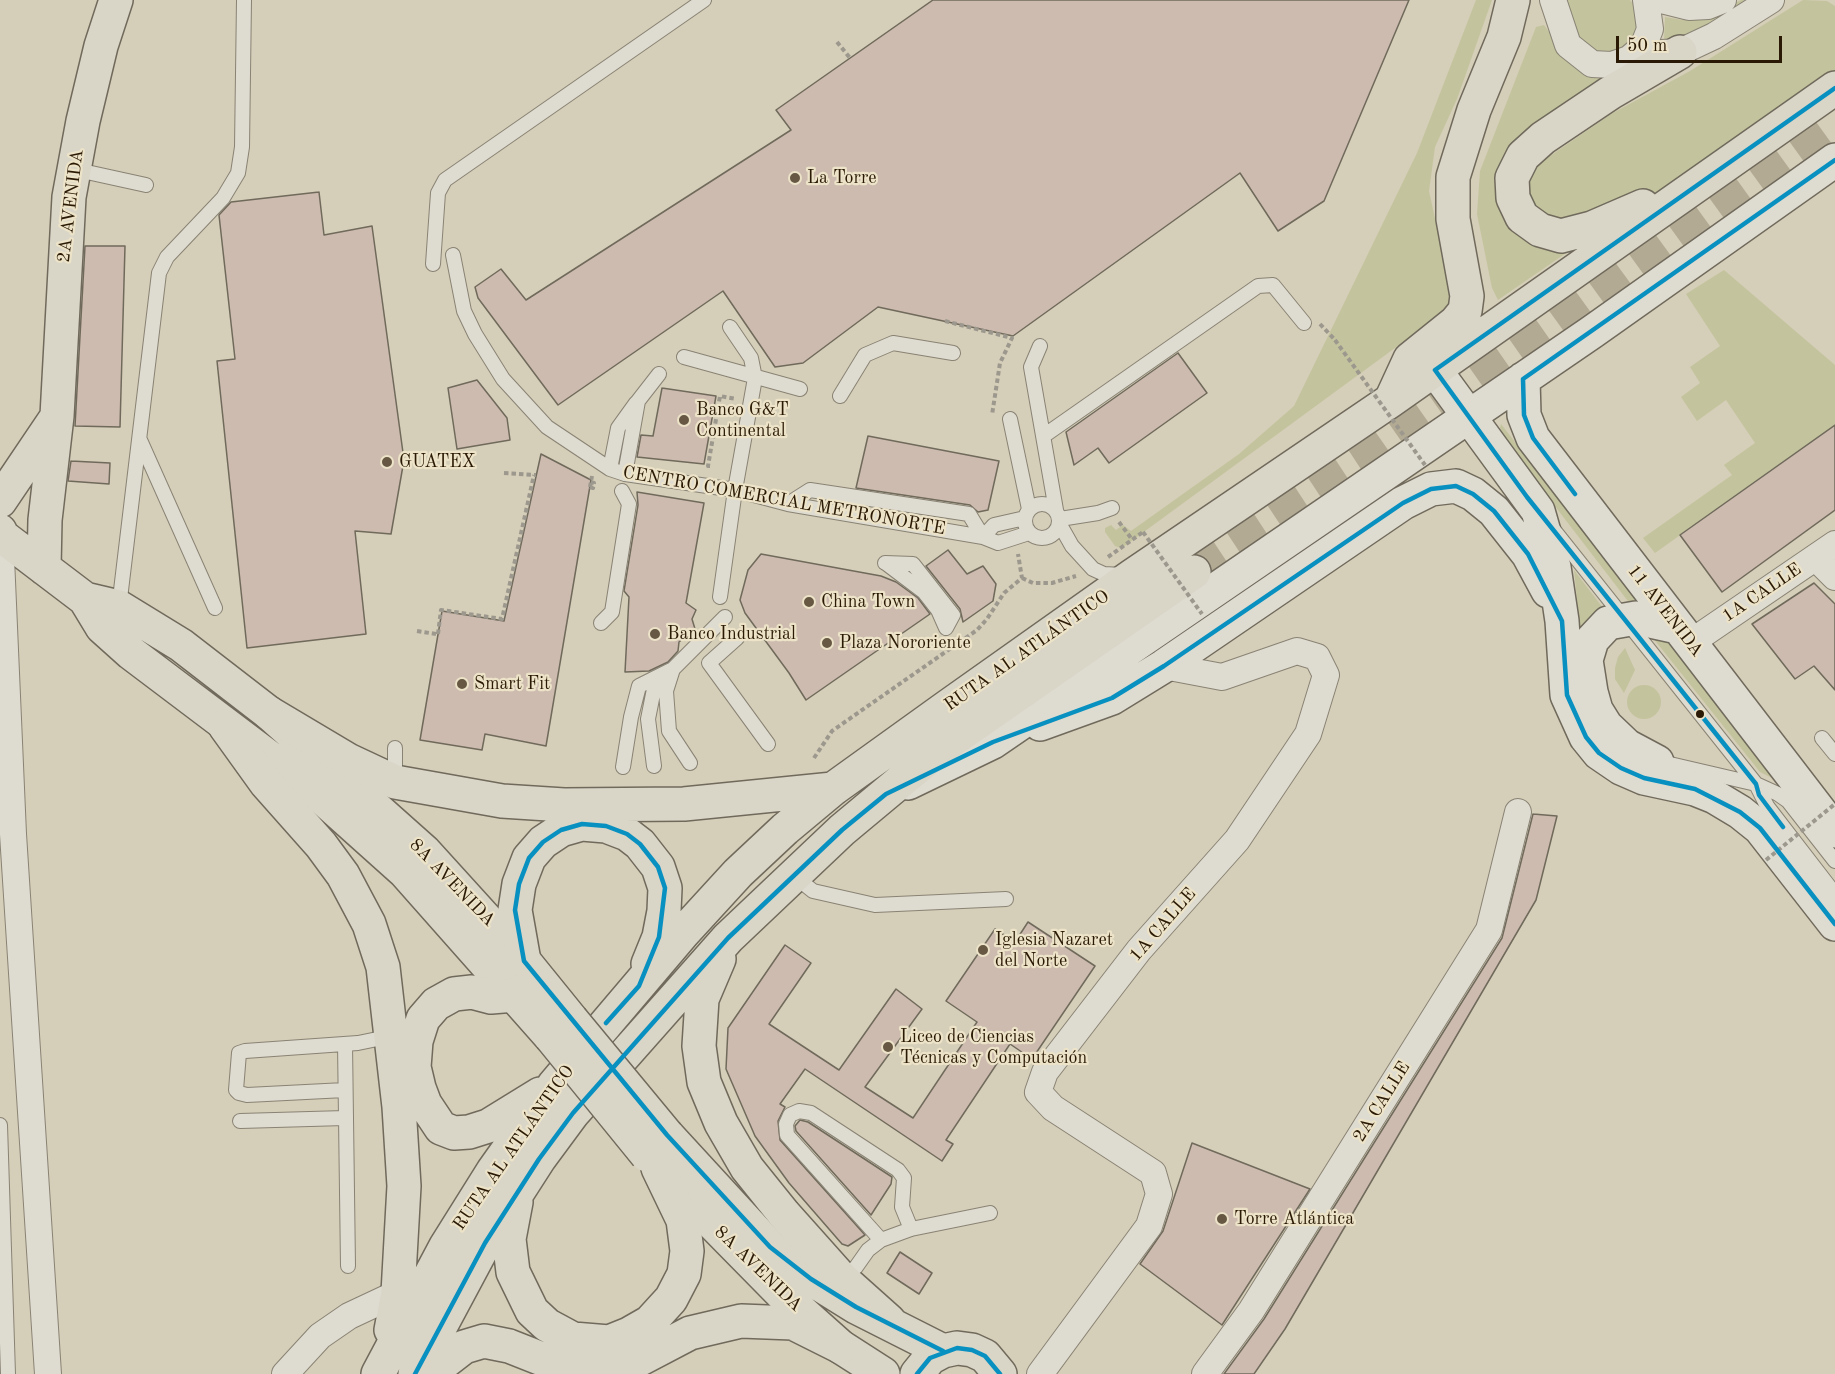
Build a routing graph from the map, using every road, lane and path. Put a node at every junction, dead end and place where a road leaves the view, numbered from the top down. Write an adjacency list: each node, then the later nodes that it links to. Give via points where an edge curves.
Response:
1 (116, 0): 19 (main road, 2A AVENIDA, via 101,46)
2 (244, 0): 43 (lane, via 242,147 238,173 223,198 167,257 159,273)
3 (704, 0): 23 (lane, via 445,180 438,193)
4 (1513, 0): 11 (main road)
5 (1537, 0): 11 (main road)
6 (1553, 0): 14 (street, via 1564,37 1576,53 1592,64 1612,65)
7 (1646, 0): 14 (street, via 1650,29 1643,47)
8 (1661, 0): 9 (street, via 1689,7)
9 (1723, 0)
10 (1771, 0): 13 (street)
11 (1504, 37): 38 (main road, via 1474,110 1453,177 1453,219 1467,296 1465,311 1410,359)
12 (837, 42): 15 (path)
13 (1680, 52): 14 (street); 17 (main road)
14 (1633, 56): 17 (main road)
15 (850, 58)
16 (1835, 88): 20 (main road, RUTA AL ATLÁNTICO)
17 (1610, 93): 20 (main road, via 1523,156 1512,178 1513,198 1522,217 1540,230 1561,236 1592,228)
18 (1835, 160): 33 (main road, RUTA AL ATLÁNTICO)
19 (73, 169): 21 (lane); 39 (main road, 2A AVENIDA, via 64,242)
20 (1708, 177): 30 (main road, RUTA AL ATLÁNTICO)
21 (146, 185)
22 (453, 255): 45 (lane, CENTRO COMERCIAL METRONORTE, via 464,311 503,379 547,427)
23 (433, 264)
24 (1304, 323): 42 (lane, via 1273,285 1258,286)
25 (730, 327): 32 (lane, via 751,358)
26 (1330, 334): 44 (path, bridge)
27 (1040, 346): 42 (lane, via 1031,367)
28 (954, 353): 35 (lane, via 892,343 865,355)
29 (684, 357): 32 (lane)
30 (1435, 370): 38 (main road, RUTA AL ATLÁNTICO); 40 (main road)
31 (659, 374): 36 (lane)
32 (755, 378): 34 (lane); 37 (lane)
33 (1523, 379): 40 (main road, RUTA AL ATLÁNTICO); 78 (main road, 11 AVENIDA, via 1524,416 1533,438)
34 (800, 389)
35 (840, 396)
36 (638, 401): 45 (lane, via 618,428); 47 (lane)
37 (750, 401): 48 (lane); 48 (path, via 720,396 716,408 708,466 728,470)
38 (1390, 401): 64 (main road, RUTA AL ATLÁNTICO)
39 (57, 416): 50 (main road); 61 (main road, 2A AVENIDA, via 45,520)
40 (1468, 417): 53 (main road); 85 (main road, RUTA AL ATLÁNTICO)
41 (1010, 419): 54 (lane)
42 (1045, 435): 55 (lane)
43 (139, 438): 69 (lane); 70 (lane)
44 (1425, 465)
45 (610, 469): 47 (lane, CENTRO COMERCIAL METRONORTE)
46 (504, 473): 77 (path, via 535,475 502,619 441,610 437,634)
47 (625, 474): 48 (lane, CENTRO COMERCIAL METRONORTE)
48 (730, 489): 51 (lane, CENTRO COMERCIAL METRONORTE); 67 (lane)
49 (622, 491): 75 (lane, via 629,504 619,569 612,612)
50 (0, 501)
51 (788, 504): 58 (lane, CENTRO COMERCIAL METRONORTE); 58 (lane, via 810,490 969,514)
52 (1112, 508): 55 (lane)
53 (1538, 511): 73 (lane); 74 (main road, via 1554,567)
54 (1027, 513): 55 (lane, via 1040,503); 56 (lane); 58 (lane, via 994,525)
55 (1058, 517): 56 (lane, via 1050,536 1039,538); 62 (lane, via 1072,546)
56 (1029, 533): 58 (lane, CENTRO COMERCIAL METRONORTE, via 998,543)
57 (1, 534): 61 (main road, 8A AVENIDA); 131 (street, via 13,834)
58 (983, 537)
59 (1825, 551): 66 (street); 78 (street, 1A CALLE)
60 (885, 563): 76 (lane, via 924,592 938,609)
61 (44, 568): 68 (main road, 8A AVENIDA)
62 (1093, 569): 64 (lane); 65 (path, via 1052,583 1033,583); 71 (path, bridge, via 1142,531)
63 (1194, 572): 97 (main road, RUTA AL ATLÁNTICO, via 948,743)
64 (1132, 576): 95 (main road, RUTA AL ATLÁNTICO)
65 (1022, 578)
66 (1835, 578)
67 (720, 597)
68 (85, 599): 69 (main road, 8A AVENIDA); 83 (main road, 8A AVENIDA, via 102,627)
69 (119, 607): 82 (main road, 8A AVENIDA, via 181,645)
70 (215, 608)
71 (1202, 614)
72 (725, 617): 81 (lane)
73 (1625, 618): 78 (main road, via 1647,619); 89 (main road, via 1608,624 1592,640 1586,660 1591,692 1606,726 1627,746); 94 (lane)
74 (1562, 621): 80 (main road, via 1528,554 1494,511 1456,486 1431,489 1403,502); 96 (main road, via 1567,695 1586,737 1599,753 1621,768 1644,778)
75 (601, 623)
76 (946, 628)
77 (417, 631)
78 (1683, 635): 100 (main road, 11 AVENIDA)
79 (737, 638): 86 (lane, via 709,663)
80 (1164, 666): 85 (main road, via 1112,698); 139 (street, 1A CALLE, via 1222,677 1297,651 1317,657 1326,675 1308,734 1237,840 1139,950 1045,1072 1038,1092 1053,1108 1153,1173 1159,1194 1149,1226)
81 (674, 669): 90 (lane, via 666,691 669,732); 91 (lane, via 654,689 648,719); 92 (lane, via 639,686)
82 (268, 712): 93 (main road, via 348,760); 108 (main road, 8A AVENIDA, via 425,852)
83 (225, 726): 110 (main road, 8A AVENIDA, via 318,795 405,872); 112 (main road, via 266,783 321,845 359,904 383,967)
84 (1822, 738): 88 (lane)
85 (993, 742): 97 (main road, RUTA AL ATLÁNTICO)
86 (768, 744)
87 (395, 748): 93 (lane)
88 (1835, 754)
89 (1655, 760): 94 (lane); 96 (main road)
90 (690, 763)
91 (654, 766)
92 (623, 767)
93 (395, 782): 95 (main road, via 502,801 564,805 684,804)
94 (1756, 784): 102 (lane, via 1788,801); 104 (lane, via 1767,806)
95 (833, 789): 109 (main road, RUTA AL ATLÁNTICO, via 738,873)
96 (1695, 789): 106 (main road, via 1715,797 1760,828)
97 (885, 794): 103 (main road, RUTA AL ATLÁNTICO)
98 (1835, 804): 101 (path, bridge)
99 (1518, 812): 140 (street, 2A CALLE, via 1489,930 1251,1311)
100 (1835, 831)
101 (1766, 860)
102 (1835, 861)
103 (793, 876): 105 (lane, via 813,891 875,905); 107 (main road, RUTA AL ATLÁNTICO)
104 (1835, 894)
105 (1006, 899)
106 (1835, 924)
107 (728, 938): 120 (main road, RUTA AL ATLÁNTICO, via 573,1113); 125 (main road, via 702,999 699,1046 704,1082 721,1123 747,1167)
108 (524, 961): 109 (main road, via 515,910 529,858 561,830 582,824 606,825 640,844 658,867 665,888 659,937); 111 (main road, 8A AVENIDA)
109 (639, 986): 114 (main road, RUTA AL ATLÁNTICO)
110 (515, 995): 111 (main road, 8A AVENIDA); 114 (main road, via 454,994 436,1004 423,1019 414,1067 425,1104 441,1128 469,1132 488,1126)
111 (561, 1028): 119 (main road, 8A AVENIDA, bridge)
112 (392, 1036): 113 (lane); 126 (main road, via 404,1186)
113 (345, 1044): 115 (lane); 115 (lane, via 242,1051 236,1090 247,1095)
114 (554, 1085): 133 (main road, RUTA AL ATLÁNTICO, via 446,1246)
115 (345, 1089): 116 (lane)
116 (345, 1118): 117 (lane); 124 (lane)
117 (240, 1120)
118 (0, 1125): 130 (lane)
119 (657, 1153): 120 (main road, via 683,1220 687,1251 684,1274 671,1299 650,1322 609,1342 573,1339 547,1325 532,1311 513,1272 509,1239); 127 (main road, 8A AVENIDA, via 811,1280); 128 (main road, 8A AVENIDA, via 744,1258)
120 (517, 1192): 134 (main road, RUTA AL ATLÁNTICO)
121 (990, 1213): 122 (lane)
122 (911, 1229): 123 (lane); 123 (lane, via 902,1207 904,1178 898,1170 811,1113 799,1111 790,1115 787,1135)
123 (881, 1240): 125 (lane)
124 (348, 1266)
125 (842, 1279): 127 (main road)
126 (398, 1293): 132 (street, via 349,1316 320,1336); 133 (main road, via 394,1322)
127 (889, 1321): 129 (main road, 8A AVENIDA)
128 (841, 1347): 135 (main road, via 793,1323 741,1321 690,1333 627,1366 570,1370 509,1346 484,1341 464,1347); 136 (main road, 8A AVENIDA)
129 (943, 1351): 137 (main road, via 930,1358); 138 (main road, via 972,1350 985,1356)
130 (8, 1374)
131 (48, 1374)
132 (285, 1374)
133 (377, 1374)
134 (415, 1374)
135 (429, 1374)
136 (883, 1374)
137 (917, 1374)
138 (1000, 1374)
139 (1040, 1374)
140 (1205, 1374)

